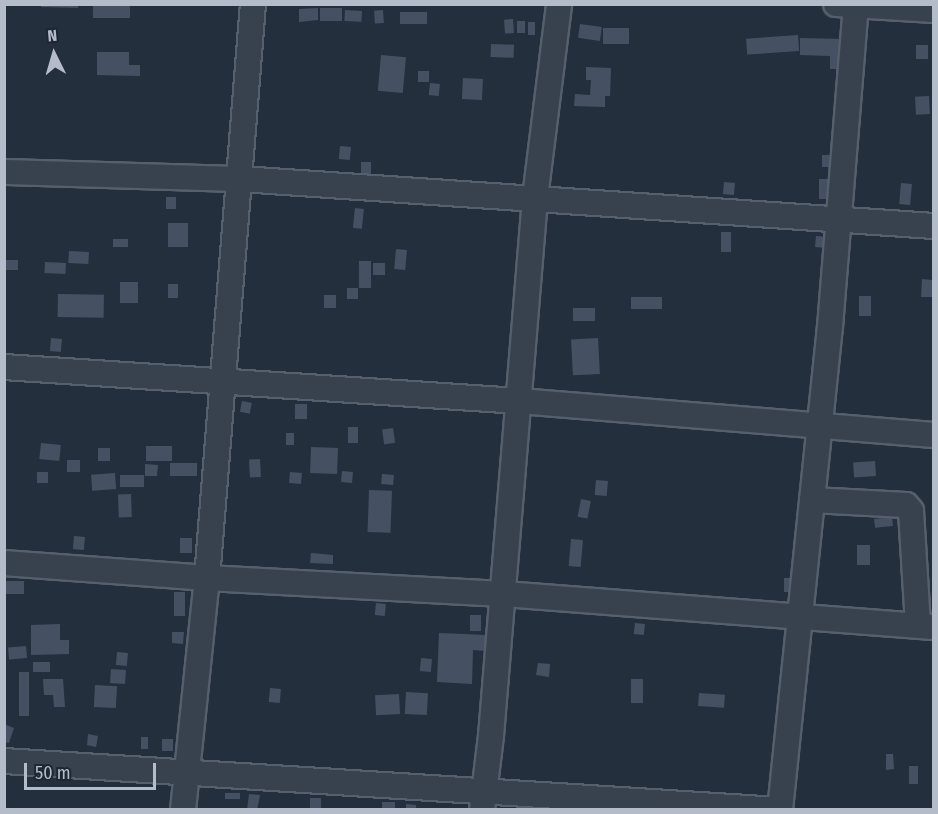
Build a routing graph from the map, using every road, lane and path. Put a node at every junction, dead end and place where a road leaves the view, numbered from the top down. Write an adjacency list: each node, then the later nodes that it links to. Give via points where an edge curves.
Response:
1 (253, 4): 7 (street)
2 (559, 4): 8 (street)
3 (836, 4): 4 (street)
4 (856, 5): 5 (street); 9 (street)
5 (933, 10)
6 (4, 172): 7 (street)
7 (241, 179): 8 (street); 12 (street)
8 (535, 198): 9 (street); 13 (street)
9 (839, 219): 10 (street); 14 (street)
10 (933, 226)
11 (4, 367): 12 (street)
12 (222, 381): 13 (street); 18 (street)
13 (519, 401): 14 (street); 19 (street)
14 (819, 424): 15 (street); 16 (street)
15 (933, 435)
16 (812, 500): 20 (street); 21 (street, via 906,506 911,511)
17 (4, 563): 18 (street)
18 (207, 578): 19 (street); 23 (street)
19 (503, 594): 20 (street); 24 (street)
20 (801, 616): 21 (street); 26 (street)
21 (926, 626)
22 (4, 761): 23 (street)
23 (187, 773): 24 (street); 25 (street)
24 (483, 800): 26 (street)
25 (183, 810)
26 (779, 810)

